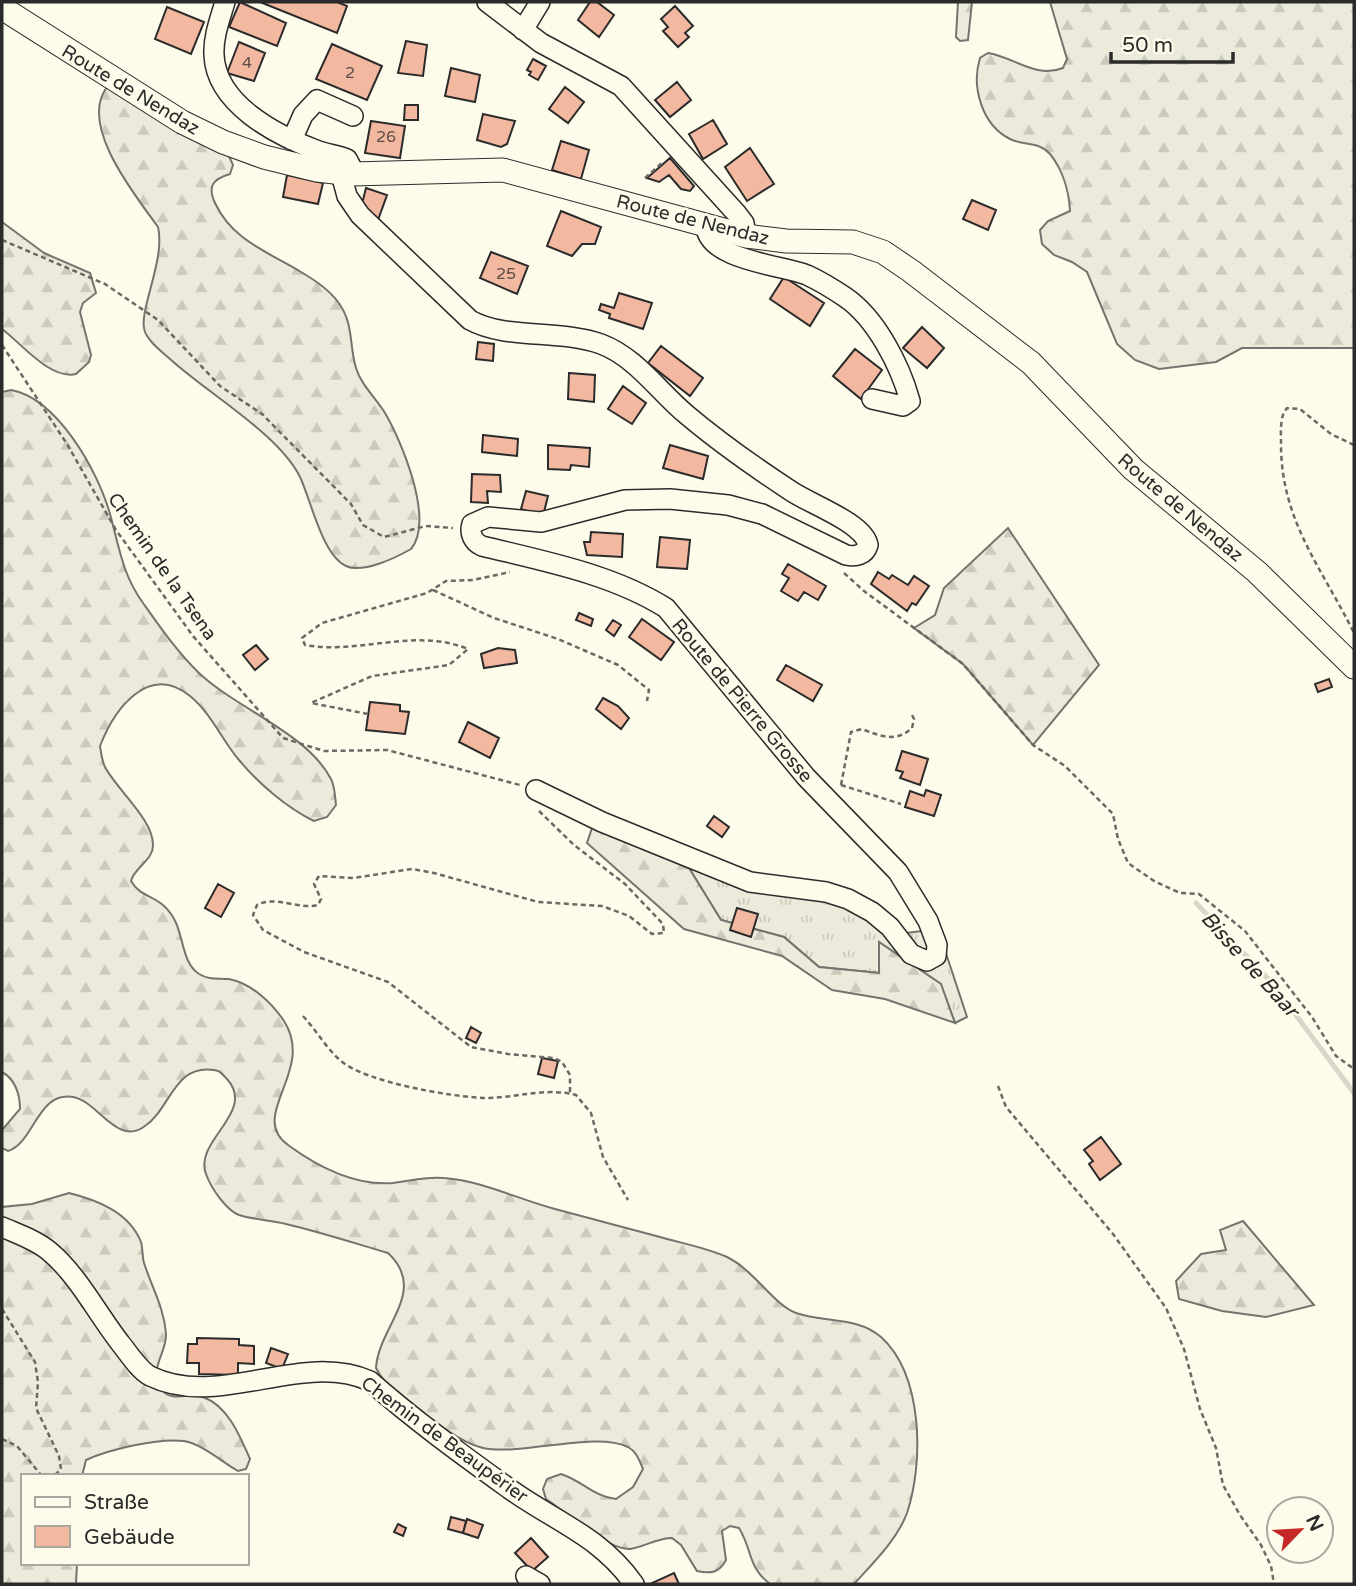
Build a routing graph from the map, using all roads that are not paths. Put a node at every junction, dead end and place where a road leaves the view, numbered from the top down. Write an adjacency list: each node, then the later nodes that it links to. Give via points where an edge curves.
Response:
1 (225, 2): 7 (street, via 214,47 220,79 248,112)
2 (487, 2): 5 (street)
3 (540, 2): 5 (street)
4 (2, 8): 8 (main road, Route de Nendaz, via 208,136 274,160)
5 (523, 30): 10 (street, via 607,77 631,96 737,214)
6 (354, 116): 7 (street, via 317,100 303,115)
7 (292, 140): 8 (street, via 347,159)
8 (348, 174): 9 (main road, Route de Nendaz, via 503,170); 13 (street, Route de Pierre Grosse, via 345,191 357,212 470,320 493,329 572,337 615,351 698,424 868,540 863,552 846,555 752,511 670,499 625,500 541,522 483,517 471,529 473,539 482,546 566,567 666,608 806,777 898,872 928,921 936,956 927,961 916,958 890,927 848,899 750,882)
9 (706, 227): 10 (main road, Route de Nendaz); 11 (street, via 708,239 722,250 808,276 857,307 883,342 910,401 902,406)
10 (746, 236): 12 (main road, Route de Nendaz, via 853,242 883,252 911,271 1031,363 1124,461 1257,572)
11 (872, 399)
12 (1354, 667)
13 (536, 790)
14 (2, 1227): 15 (street, Chemin de Beaupérier, via 48,1250 63,1265 147,1375 193,1386 318,1371 354,1374 370,1381 513,1492 559,1517 601,1549)
15 (630, 1581)

